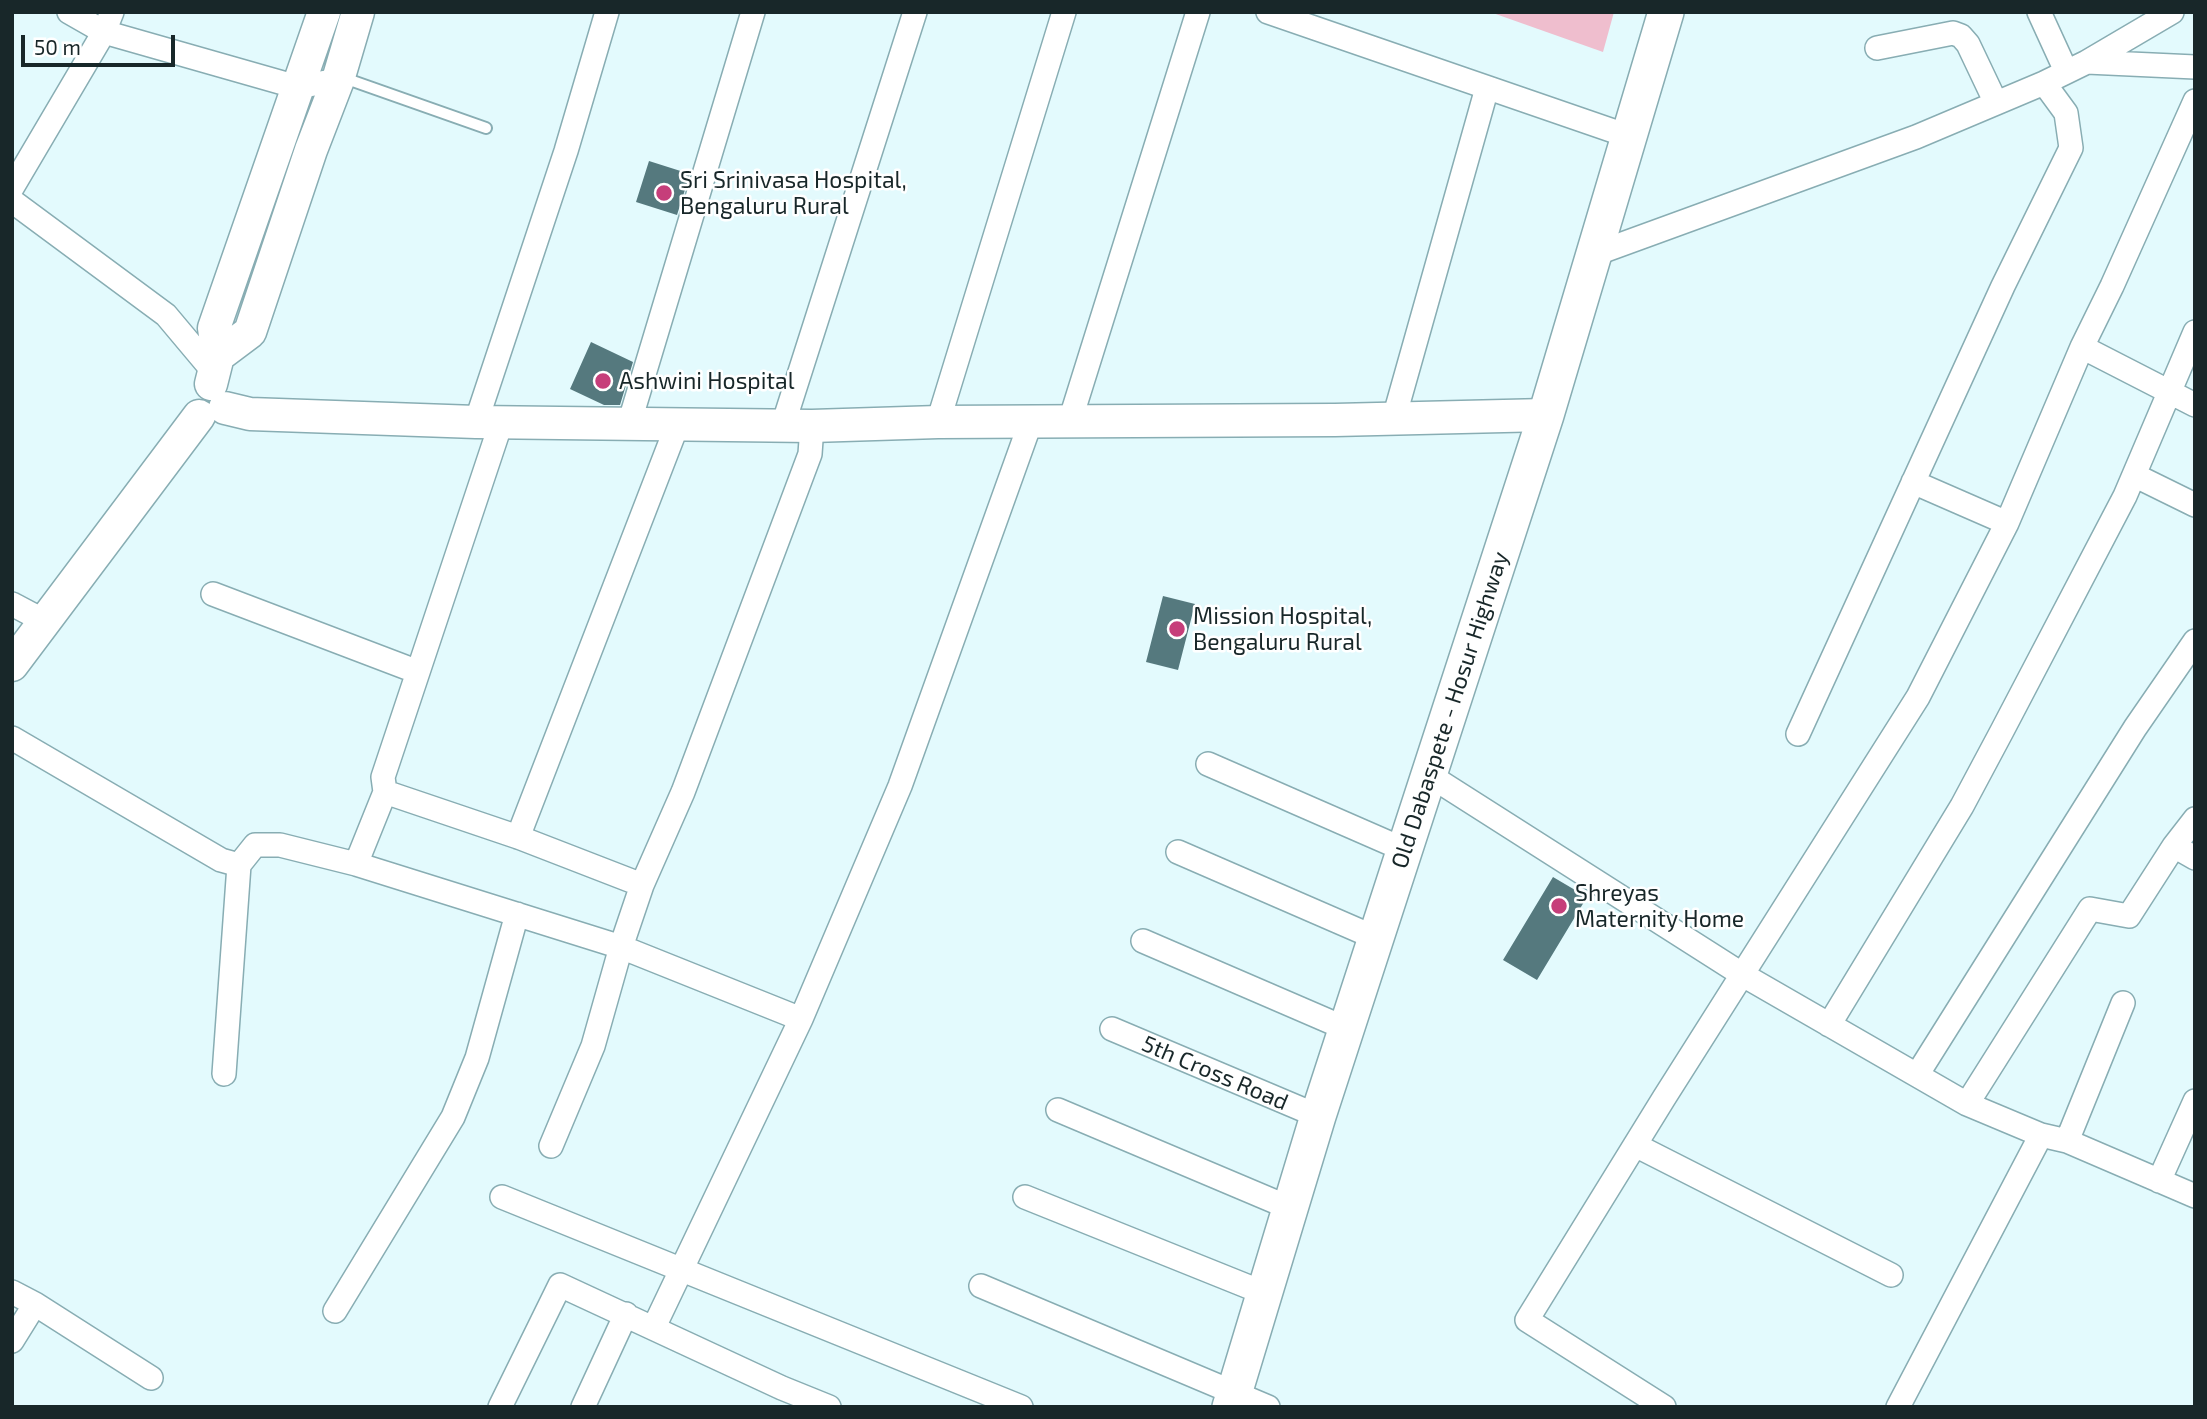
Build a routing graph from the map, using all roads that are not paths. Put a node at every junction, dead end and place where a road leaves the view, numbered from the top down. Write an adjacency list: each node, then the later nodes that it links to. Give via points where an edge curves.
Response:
1 (69, 12): 13 (street)
2 (324, 12): 20 (street)
3 (358, 12): 18 (street)
4 (607, 12): 38 (street)
5 (753, 12): 41 (street)
6 (915, 12): 42 (street)
7 (1064, 12): 39 (street)
8 (1198, 12): 37 (street)
9 (1268, 12): 21 (street)
10 (1666, 12): 25 (main road, Old Dabaspete - Hosur Highway)
11 (2039, 12): 17 (street)
12 (2172, 12): 15 (street)
13 (108, 22): 20 (street); 26 (street)
14 (1877, 48): 23 (street, via 1953,33 1961,36)
15 (2087, 62): 16 (street); 17 (street)
16 (2195, 67)
17 (2066, 71): 19 (street)
18 (338, 80): 20 (street); 24 (lane, via 347,79); 31 (street, via 250,332)
19 (2043, 83): 23 (street); 44 (street, via 2066,113 2071,148)
20 (297, 88): 31 (street, via 214,328)
21 (1488, 88): 25 (street); 35 (street)
22 (2195, 101): 30 (street)
23 (1996, 103): 28 (street, via 1916,137)
24 (486, 128)
25 (1628, 136): 28 (main road, Old Dabaspete - Hosur Highway)
26 (12, 188)
27 (12, 201): 31 (street, via 166,315)
28 (1595, 254): 34 (main road, Old Dabaspete - Hosur Highway)
29 (2195, 331): 32 (street)
30 (2082, 347): 32 (street); 46 (street)
31 (213, 387): 38 (street, via 250,414); 49 (street)
32 (2169, 392): 33 (street); 43 (street)
33 (2195, 405)
34 (1546, 415): 35 (street); 56 (main road, Old Dabaspete - Hosur Highway)
35 (1394, 418): 37 (street)
36 (1031, 421): 37 (street); 39 (street); 73 (street, via 900,786)
37 (1070, 421)
38 (488, 422): 41 (street); 52 (street)
39 (938, 422): 42 (street)
40 (678, 423): 41 (street); 42 (street); 59 (street)
41 (629, 424)
42 (797, 426): 66 (street, via 810,453 683,792)
43 (2134, 475): 45 (street); 74 (street, via 1962,806)
44 (1913, 482): 46 (street); 53 (street)
45 (2195, 505)
46 (2007, 523): 71 (street, via 1918,696)
47 (213, 594): 52 (street)
48 (12, 604): 49 (street)
49 (46, 622): 51 (street)
50 (2195, 640): 78 (street)
51 (12, 666)
52 (418, 672): 57 (street, via 383,777)
53 (1798, 734)
54 (12, 738): 65 (street, via 221,860)
55 (1208, 764): 61 (street)
56 (1429, 775): 61 (main road, Old Dabaspete - Hosur Highway); 71 (street)
57 (385, 792): 59 (street); 64 (street)
58 (2195, 819): 60 (street)
59 (518, 837): 66 (street)
60 (2174, 846): 63 (street); 80 (street, via 2129,916 2090,909)
61 (1405, 850): 68 (main road, Old Dabaspete - Hosur Highway)
62 (1178, 852): 68 (street)
63 (2195, 858)
64 (356, 864): 65 (street, via 280,845 255,845); 67 (street)
65 (239, 865): 77 (street)
66 (642, 885): 70 (street)
67 (517, 914): 70 (street); 98 (street, via 477,1058 453,1117)
68 (1376, 938): 76 (main road, Old Dabaspete - Hosur Highway)
69 (1143, 941): 76 (street)
70 (621, 947): 73 (street); 86 (street, via 593,1046)
71 (1743, 975): 74 (street); 85 (street)
72 (2123, 1003): 84 (street)
73 (801, 1019): 92 (street)
74 (1829, 1025): 78 (street)
75 (1112, 1029): 82 (street, 5th Cross Road)
76 (1347, 1029): 82 (main road, Old Dabaspete - Hosur Highway)
77 (224, 1074)
78 (1917, 1075): 80 (street)
79 (2195, 1101): 87 (street)
80 (1967, 1104): 83 (street)
81 (1058, 1110): 91 (street)
82 (1318, 1116): 91 (main road, Old Dabaspete - Hosur Highway)
83 (2041, 1135): 84 (street); 111 (street)
84 (2067, 1141): 87 (street)
85 (1635, 1145): 93 (street); 110 (street, via 1527,1320)
86 (551, 1146)
87 (2159, 1181): 88 (street)
88 (2195, 1196)
89 (502, 1197): 92 (street)
90 (1025, 1198): 96 (street)
91 (1290, 1208): 96 (main road, Old Dabaspete - Hosur Highway)
92 (682, 1269): 100 (street); 108 (street)
93 (1891, 1275)
94 (981, 1286): 104 (street)
95 (12, 1292): 97 (street)
96 (1264, 1293): 104 (main road, Old Dabaspete - Hosur Highway)
97 (35, 1304): 101 (street); 102 (street)
98 (335, 1311)
99 (626, 1314): 100 (street); 105 (street, via 560,1285); 106 (street)
100 (654, 1327): 103 (street)
101 (12, 1341)
102 (151, 1378)
103 (778, 1398): 107 (street)
104 (1232, 1400): 109 (street)
105 (500, 1407)
106 (583, 1407)
107 (829, 1407)
108 (1021, 1407)
109 (1268, 1407)
110 (1664, 1407)
111 (1898, 1407)

